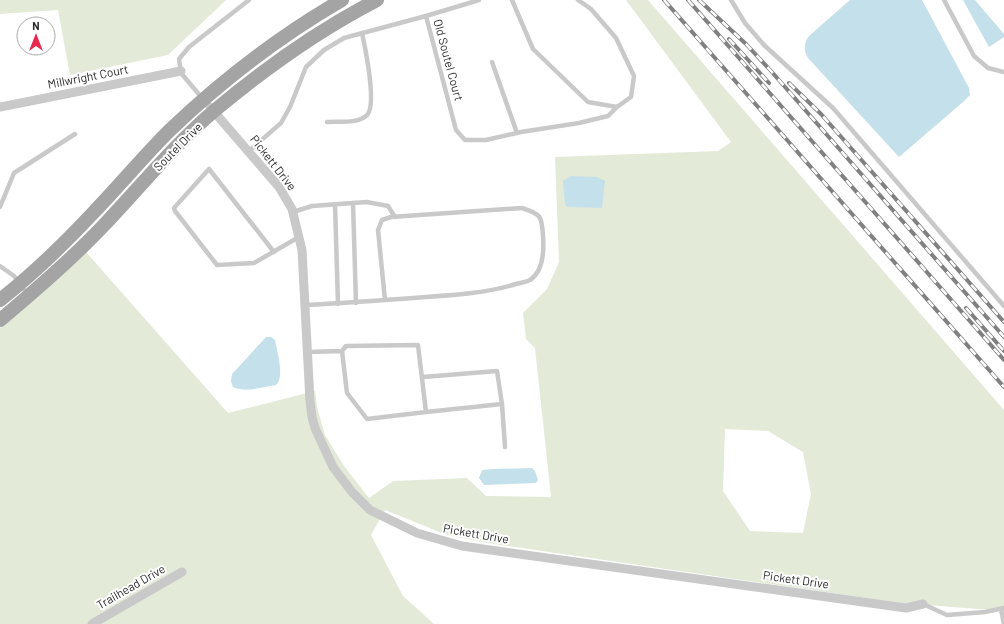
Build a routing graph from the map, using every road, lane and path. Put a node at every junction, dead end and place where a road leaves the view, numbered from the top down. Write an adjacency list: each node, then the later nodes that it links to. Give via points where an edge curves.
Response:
1 (249, 0): 12 (lane, via 189,47 179,60)
2 (342, 0): 14 (main road, Soutel Drive, via 261,53)
3 (377, 0): 17 (main road, Soutel Drive, via 306,42)
4 (479, 0): 9 (lane)
5 (512, 0): 16 (lane, via 533,49 588,102)
6 (578, 0): 16 (lane, via 591,9 616,38 634,76 631,97)
7 (731, 0): 37 (lane, via 745,23 833,108)
8 (944, 0): 13 (lane, via 974,56 988,68)
9 (426, 16): 10 (lane, Old Soutel Court); 19 (lane, Old Soutel Court, via 456,130 465,140 486,140)
10 (362, 33): 18 (lane, via 370,68 371,108 368,116 359,120); 21 (lane, Old Soutel Court, via 344,38 324,50 306,67 281,122)
11 (492, 62): 19 (lane)
12 (181, 71): 14 (lane); 15 (street, Millwright Court)
13 (1004, 72)
14 (203, 99): 17 (street, Pickett Drive); 30 (main road, Soutel Drive, via 168,132 92,214)
15 (0, 107)
16 (617, 107): 19 (lane, via 608,116 579,124)
17 (214, 111): 21 (street, Pickett Drive); 31 (main road, Soutel Drive, via 58,271)
18 (327, 122)
19 (517, 133)
20 (75, 134): 24 (lane, via 14,173)
21 (249, 151): 25 (street, Pickett Drive, via 279,187)
22 (353, 203): 23 (lane); 26 (lane, via 367,202 388,206); 34 (lane)
23 (334, 204): 25 (lane, via 312,206); 36 (lane)
24 (0, 207)
25 (293, 212): 27 (street, Pickett Drive)
26 (395, 217): 33 (lane, via 382,220 378,230); 33 (lane, via 522,208 536,213 542,220 542,261 538,272 530,280 502,288 469,294)
27 (299, 237): 28 (lane); 35 (street, Pickett Drive)
28 (274, 252): 28 (lane, via 254,263 217,265 174,208 209,169)
29 (0, 266): 30 (lane)
30 (19, 283): 31 (lane); 32 (main road, Soutel Drive)
31 (29, 296): 38 (main road, Soutel Drive)
32 (0, 300)
33 (385, 300): 34 (lane)
34 (356, 303): 36 (lane)
35 (305, 304): 36 (lane); 39 (street, Pickett Drive)
36 (338, 304)
37 (1004, 306)
38 (0, 320)
39 (308, 352): 40 (lane); 46 (street, Pickett Drive, via 310,401 315,428 333,467 370,510 417,534 462,546 906,608)
40 (342, 352): 41 (lane, via 346,346 418,345); 43 (lane, via 347,392 367,419)
41 (423, 377): 42 (lane, via 498,371); 43 (lane)
42 (502, 404): 43 (lane); 44 (lane)
43 (426, 412)
44 (505, 447)
45 (182, 572): 48 (street, Trailhead Drive)
46 (923, 604): 47 (lane, via 947,615)
47 (1003, 609): 49 (lane)
48 (92, 624)
49 (1004, 624)

